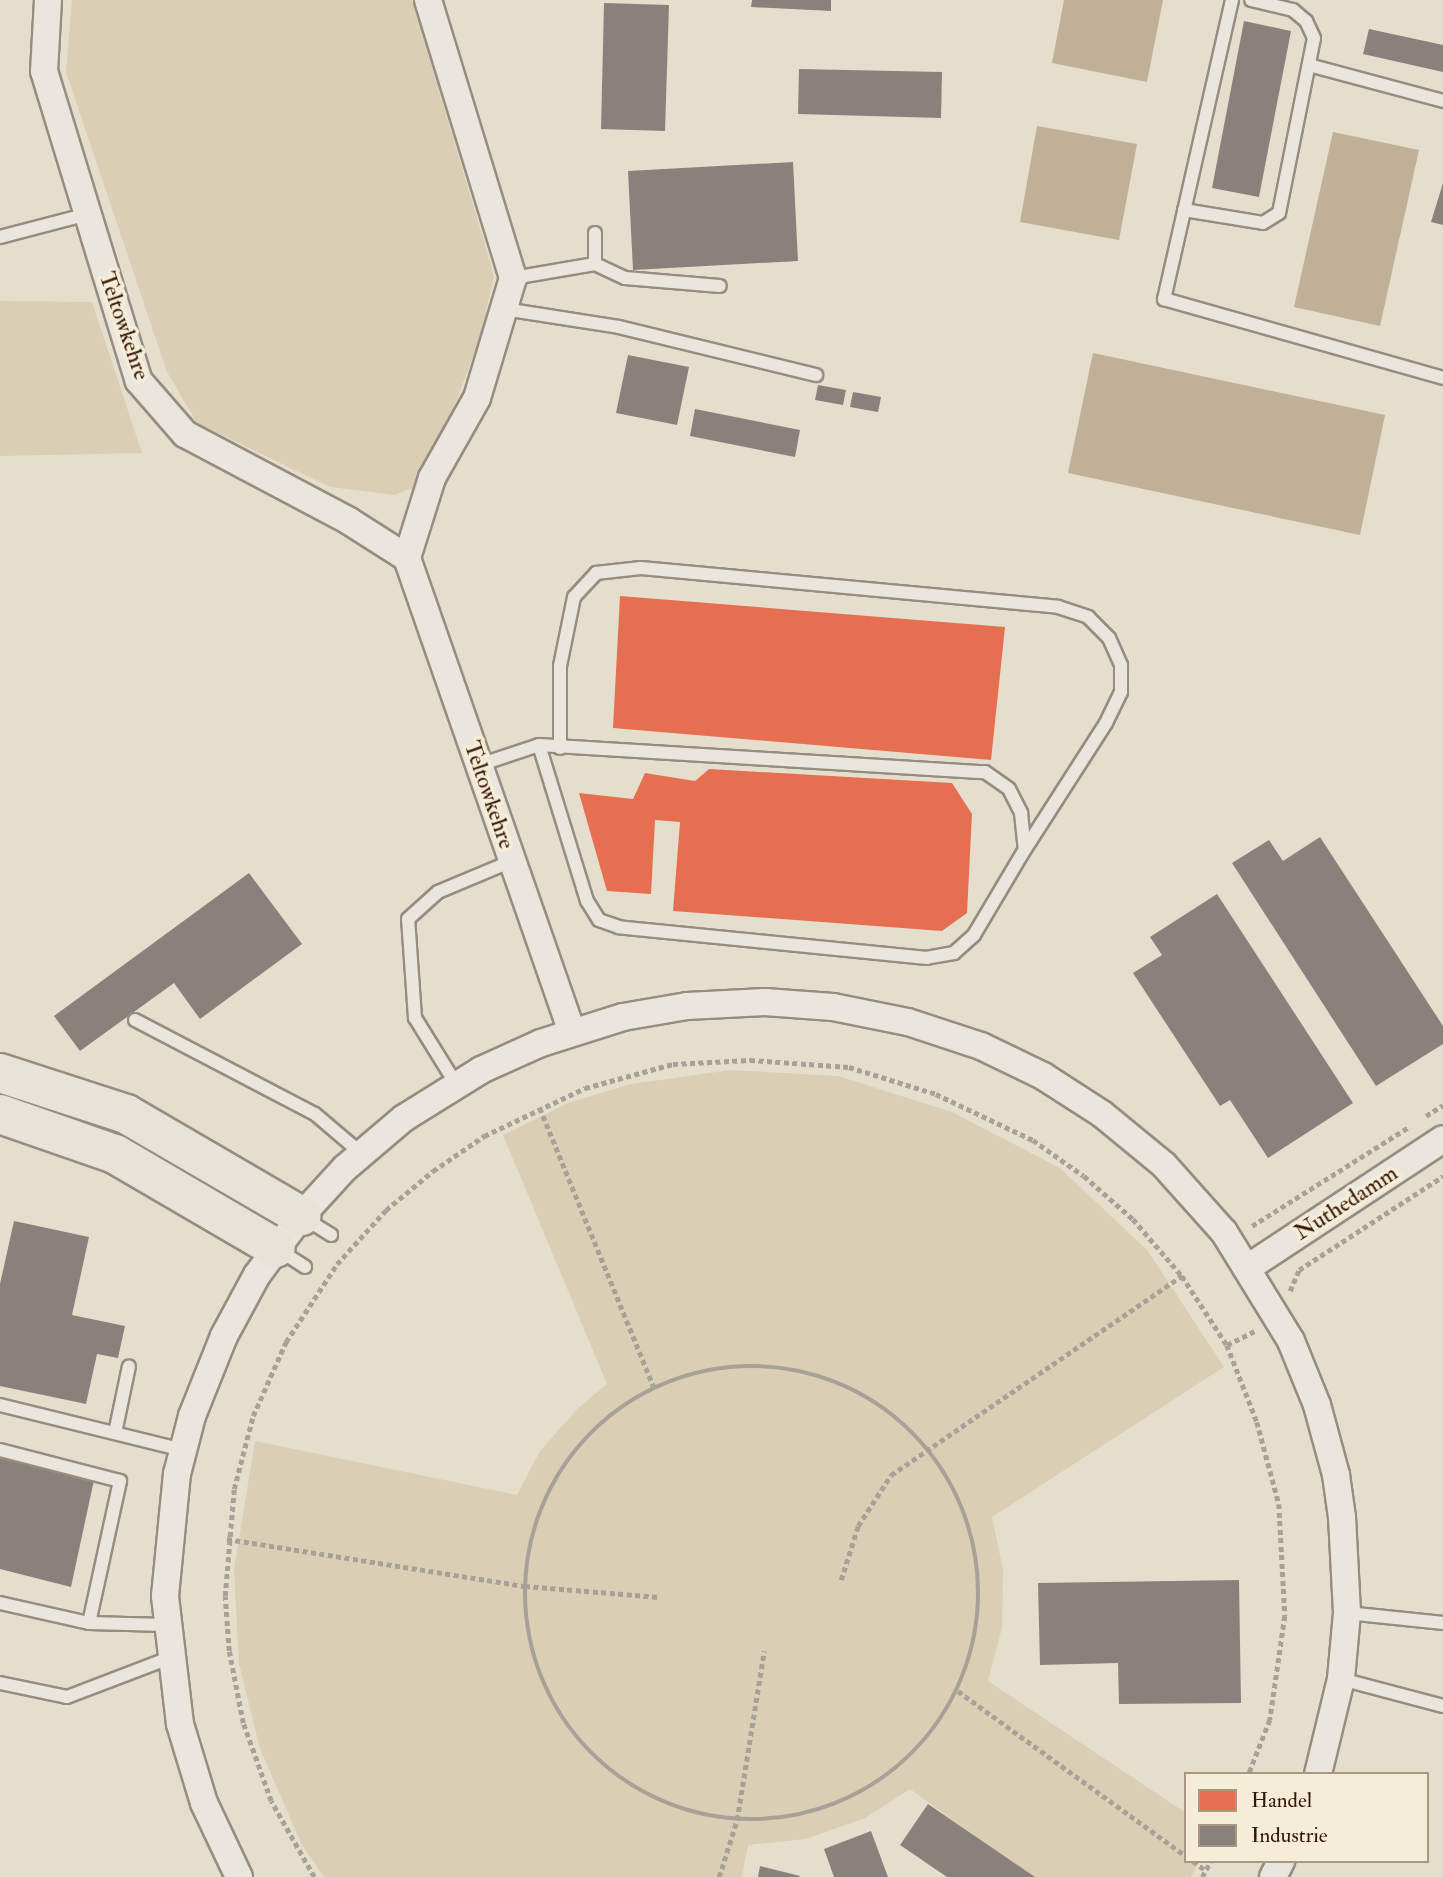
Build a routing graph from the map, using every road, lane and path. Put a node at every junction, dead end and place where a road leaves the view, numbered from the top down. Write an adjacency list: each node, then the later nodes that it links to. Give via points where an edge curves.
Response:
1 (48, 0): 8 (street, Teltowkehre, via 44,71)
2 (428, 0): 12 (street)
3 (1231, 0): 7 (lane)
4 (1251, 0): 5 (lane, via 1293,10 1307,21 1314,38)
5 (1309, 65): 6 (lane); 7 (lane, via 1279,213 1263,223)
6 (1443, 101)
7 (1184, 209): 16 (lane, via 1164,299)
8 (88, 214): 10 (lane); 17 (street, Teltowkehre, via 139,382 185,434 349,521)
9 (595, 233): 11 (lane)
10 (0, 237)
11 (594, 264): 12 (lane); 13 (lane, via 625,278)
12 (513, 278): 14 (street)
13 (720, 286)
14 (504, 309): 15 (lane, via 619,327); 17 (street, via 477,398 432,478)
15 (816, 375)
16 (1443, 378)
17 (407, 558): 20 (street, Teltowkehre)
18 (539, 745): 19 (lane); 20 (lane); 21 (lane, via 586,901 599,920 619,927 927,958 954,953 974,935)
19 (560, 748): 21 (lane, via 985,772 1009,789 1020,813); 21 (lane, via 560,666 574,597 596,573 641,568 1058,607 1088,617 1110,638 1121,665 1121,692)
20 (479, 765): 22 (street, Teltowkehre)
21 (1025, 849)
22 (512, 861): 24 (street, Teltowkehre); 26 (lane, via 438,892 408,919 415,1018)
23 (135, 1020): 31 (lane, via 315,1114)
24 (572, 1032): 26 (street, via 510,1055); 37 (street, via 656,1011 765,1002 866,1012 946,1033 1011,1060 1102,1114)
25 (0, 1073): 34 (highway, via 126,1114)
26 (456, 1084): 31 (street)
27 (1443, 1105): 35 (path)
28 (540, 1108): 38 (path, via 585,1088 673,1064 750,1060 849,1067 936,1094 1033,1140 1084,1175 1132,1219); 42 (path); 48 (path, via 485,1136 433,1171 386,1210 337,1264 286,1342 253,1416)
29 (0, 1114): 36 (highway, via 116,1154)
30 (1443, 1139): 37 (street, Nuthedamm)
31 (361, 1153): 34 (street)
32 (1443, 1176): 39 (path, via 1299,1270)
33 (1244, 1216): 35 (path)
34 (316, 1226): 36 (street)
35 (1251, 1226): 37 (path)
36 (291, 1258): 47 (street, via 224,1336)
37 (1260, 1260): 39 (path); 53 (street, via 1326,1436 1342,1517)
38 (1182, 1276): 45 (path); 63 (path, via 1227,1345 1257,1422 1279,1504 1285,1616 1270,1720)
39 (1292, 1288): 40 (path)
40 (1298, 1300)
41 (129, 1366): 44 (lane)
42 (654, 1388): 45 (path, via 701,1371 752,1366 802,1371 850,1387 893,1414); 50 (path, via 610,1415 574,1451 547,1494 530,1541)
43 (0, 1405): 44 (lane)
44 (115, 1433): 47 (lane)
45 (929, 1449): 49 (path, via 891,1475 869,1503); 61 (path, via 957,1492 974,1541 980,1592 975,1643)
46 (0, 1450): 54 (lane, via 120,1481)
47 (183, 1450): 56 (street, via 168,1538)
48 (227, 1539): 50 (path); 71 (path, via 229,1651 243,1723 271,1801)
49 (841, 1580)
50 (525, 1586): 51 (path); 65 (path, via 531,1649 552,1702 585,1748 629,1785 681,1810)
51 (659, 1597)
52 (0, 1603): 54 (lane)
53 (1347, 1613): 55 (lane); 59 (street)
54 (89, 1623): 56 (lane)
55 (1443, 1623)
56 (166, 1625): 58 (street)
57 (764, 1651): 65 (path)
58 (169, 1658): 60 (lane, via 67,1698); 70 (street, via 191,1763)
59 (1341, 1679): 62 (lane); 64 (street)
60 (0, 1683)
61 (958, 1692): 65 (path, via 929,1737 890,1774 843,1802 791,1817); 66 (path)
62 (1443, 1706)
63 (1250, 1772)
64 (1318, 1772)
65 (737, 1820): 72 (path)
66 (1184, 1855)
67 (1196, 1863): 69 (path)
68 (1210, 1863): 69 (path)
69 (1207, 1871): 73 (path)
70 (239, 1877)
71 (314, 1877)
72 (719, 1877)
73 (1202, 1877)

